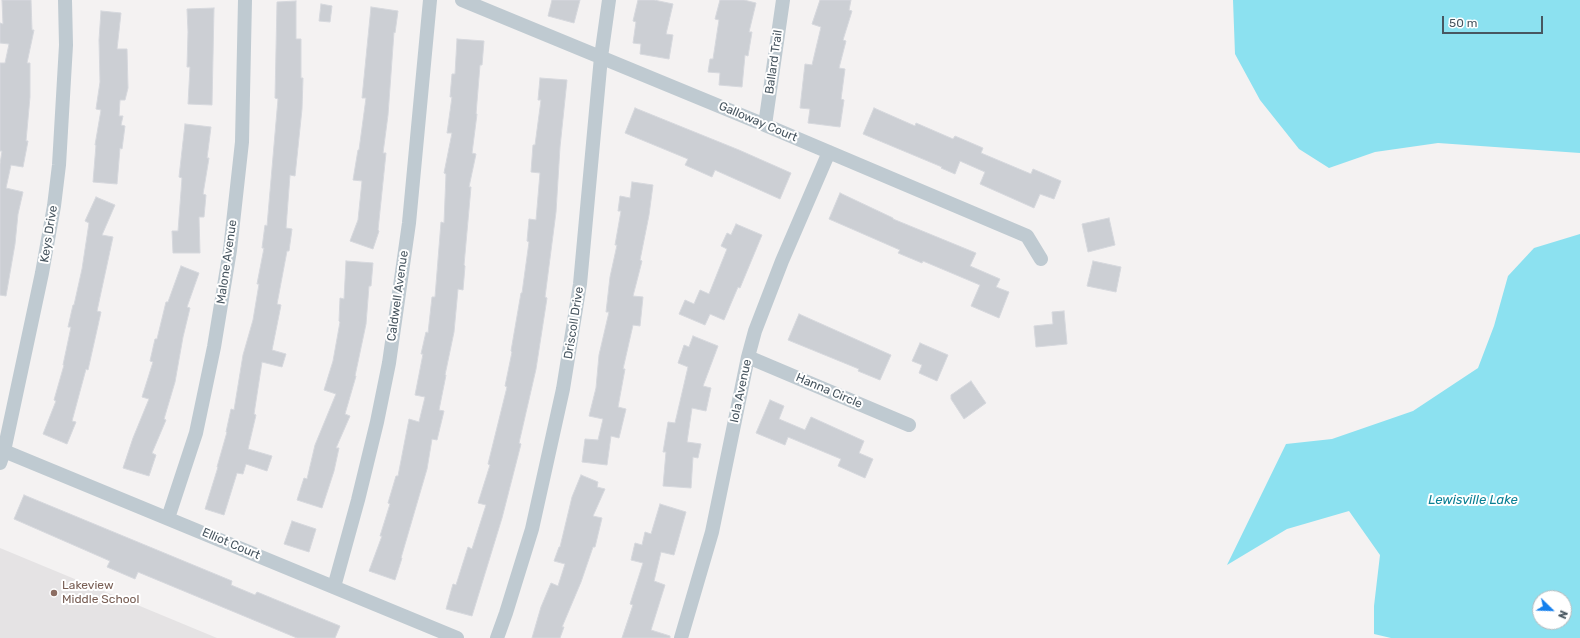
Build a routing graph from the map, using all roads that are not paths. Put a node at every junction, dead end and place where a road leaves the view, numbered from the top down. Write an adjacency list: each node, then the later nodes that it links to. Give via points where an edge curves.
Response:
1 (65, 0): 13 (street, Keys Drive, via 66,53 54,206)
2 (245, 0): 14 (street, Malone Avenue, via 242,142 230,250 196,433)
3 (430, 0): 15 (street, Caldwell Avenue, via 409,224 389,363 358,500)
4 (462, 0): 7 (street, Galloway Court)
5 (609, 0): 7 (street, Driscoll Drive)
6 (783, 0): 8 (street, Ballard Trail)
7 (601, 57): 8 (street, Galloway Court); 17 (street, Driscoll Drive, via 580,284 563,389 532,529)
8 (765, 125): 9 (street, Galloway Court)
9 (829, 152): 10 (street, Galloway Court, via 1027,236); 11 (street, Iola Avenue, via 769,296)
10 (1041, 259)
11 (748, 357): 12 (street, Hanna Circle); 18 (street, Iola Avenue, via 712,532)
12 (909, 424)
13 (2, 457): 14 (street, Elliot Court)
14 (168, 518): 15 (street, Elliot Court)
15 (334, 587): 16 (street, Elliot Court)
16 (457, 638)
17 (498, 638)
18 (681, 638)

